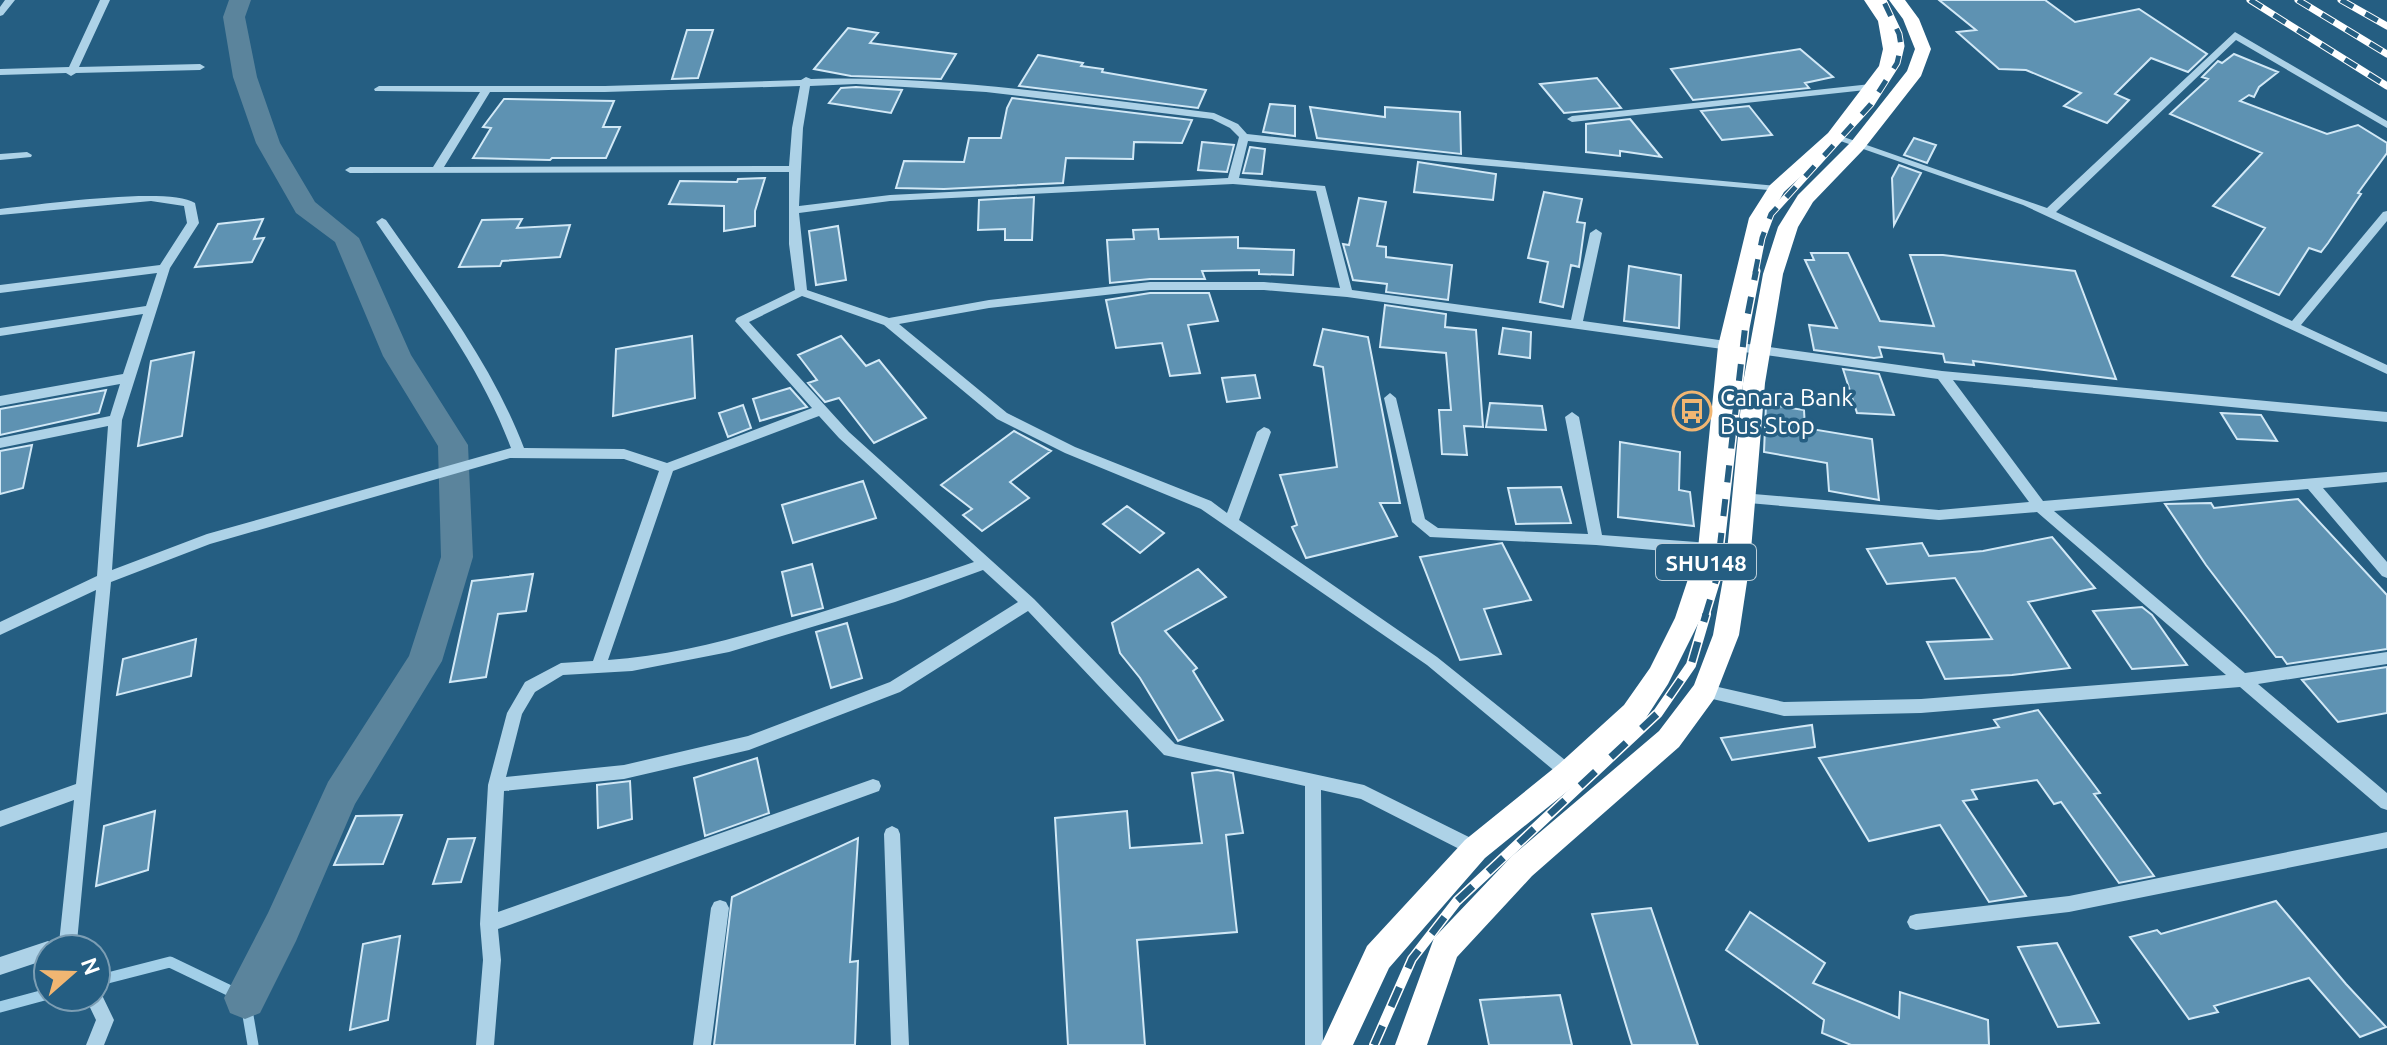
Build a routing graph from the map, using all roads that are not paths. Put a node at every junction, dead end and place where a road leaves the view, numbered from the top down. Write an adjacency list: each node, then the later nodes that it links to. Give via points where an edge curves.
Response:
1 (10, 0): 5 (street)
2 (105, 0): 8 (street)
3 (1872, 0): 10 (highway, SHU148, via 1886,21 1891,49 1887,66)
4 (1897, 0): 16 (highway, SHU148, via 1923,49 1915,72)
5 (0, 13)
6 (200, 67): 8 (street)
7 (0, 72): 8 (street)
8 (71, 73)
9 (806, 80): 12 (street); 15 (street, via 986,89 1214,116); 19 (street, via 798,110)
10 (1871, 87): 13 (street); 16 (highway, SHU148)
11 (379, 89): 12 (street)
12 (487, 89): 21 (street)
13 (1572, 119)
14 (2387, 125): 26 (street, via 2235,35)
15 (1244, 137): 22 (street); 23 (street)
16 (1846, 141): 23 (highway, SHU148); 26 (street); 40 (highway, SHU148, via 1788,227 1773,274)
17 (27, 155): 18 (street)
18 (0, 157)
19 (796, 169): 21 (street); 24 (street)
20 (350, 170): 21 (street)
21 (436, 171)
22 (1233, 181): 24 (street, via 890,198); 33 (street, via 1321,188)
23 (1777, 189): 39 (highway, SHU148, via 1759,218)
24 (796, 210): 32 (street, via 795,264)
25 (0, 212): 30 (street, via 151,198 189,203 193,223)
26 (2049, 213): 37 (street)
27 (2387, 214): 37 (street)
28 (382, 222): 52 (street, via 472,358 508,423)
29 (1596, 233): 36 (street)
30 (164, 268): 31 (street); 34 (street)
31 (0, 289)
32 (801, 292): 35 (street); 46 (street, via 741,321)
33 (1347, 293): 35 (street, via 1264,286 1150,286 989,304); 36 (street)
34 (150, 309): 38 (street); 43 (street)
35 (888, 322): 58 (street, via 1002,416 1206,505)
36 (1576, 326): 39 (street)
37 (2294, 326): 41 (street)
38 (0, 332)
39 (1729, 346): 40 (street); 60 (highway, SHU148)
40 (1761, 350): 42 (street); 56 (highway, SHU148)
41 (2387, 370)
42 (1942, 375): 48 (street); 57 (street)
43 (127, 378): 45 (street); 49 (street)
44 (1390, 398): 59 (street, via 1419,522 1435,533)
45 (0, 401)
46 (821, 410): 53 (street); 61 (street)
47 (1572, 417): 59 (street)
48 (2387, 417)
49 (115, 420): 51 (street); 63 (street)
50 (1264, 432): 58 (street)
51 (0, 443)
52 (514, 452): 53 (street, via 624,454); 63 (street, via 207,539)
53 (667, 468): 67 (street)
54 (2387, 477): 55 (street)
55 (2312, 484): 57 (street); 62 (street)
56 (1742, 498): 57 (street, via 1939,515); 69 (highway, SHU148, via 1726,635)
57 (2039, 506): 68 (street)
58 (1231, 522): 70 (street, via 1432,661)
59 (1596, 540): 60 (street)
60 (1710, 549): 70 (highway, SHU148, via 1688,618 1659,676 1634,713)
61 (986, 563): 64 (street); 67 (street, via 729,646)
62 (2387, 572)
63 (104, 579): 65 (street); 74 (street)
64 (1029, 603): 71 (street, via 1170,750); 72 (street, via 895,687 749,743 624,772)
65 (0, 629)
66 (2387, 658): 68 (street)
67 (598, 667): 72 (street, via 561,669 530,687 515,713)
68 (2240, 680): 69 (street, via 1921,706 1799,709); 75 (street)
69 (1705, 691): 93 (highway, SHU148, via 1669,739 1522,866 1445,948)
70 (1569, 773): 79 (highway, SHU148)
71 (1313, 782): 79 (street, via 1364,792); 91 (street)
72 (496, 785): 82 (street)
73 (873, 786): 82 (street)
74 (83, 789): 76 (street); 83 (street)
75 (2387, 803)
76 (0, 819)
77 (892, 834): 90 (street)
78 (2387, 840): 81 (street, via 2069,904)
79 (1475, 849): 92 (highway, SHU148, via 1378,957)
80 (720, 908): 89 (street)
81 (1916, 922)
82 (489, 924): 88 (street, via 492,960)
83 (71, 933)
84 (32, 955): 85 (street)
85 (0, 966)
86 (102, 1013): 87 (street, via 105,1020)
87 (95, 1045)
88 (485, 1045)
89 (702, 1045)
90 (900, 1045)
91 (1314, 1045)
92 (1337, 1045)
93 (1411, 1045)

